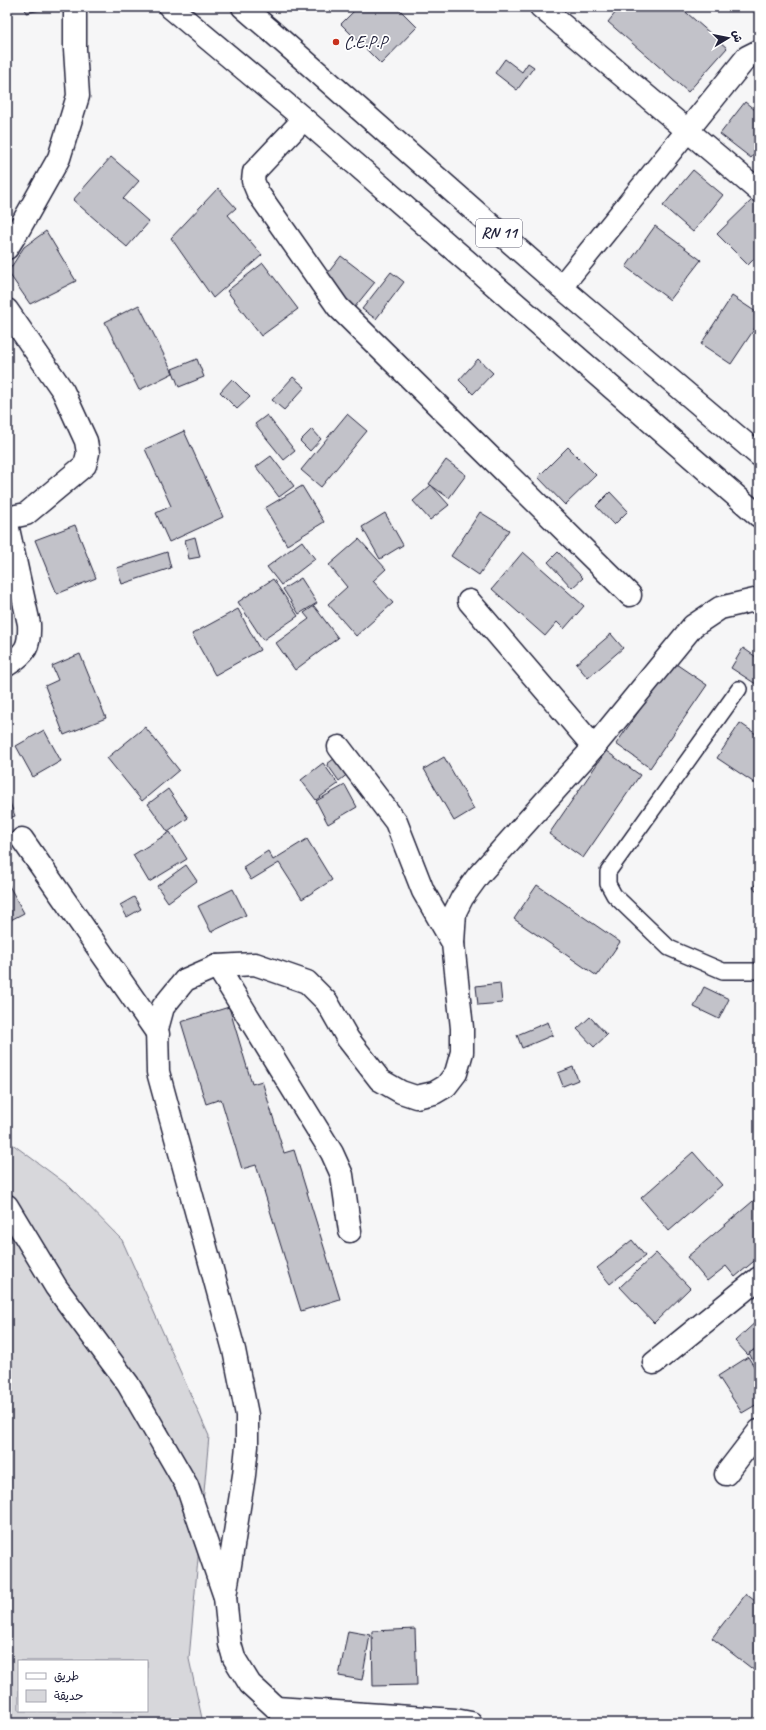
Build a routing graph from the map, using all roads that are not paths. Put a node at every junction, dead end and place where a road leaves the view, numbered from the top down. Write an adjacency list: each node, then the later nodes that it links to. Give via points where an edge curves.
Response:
1 (75, 7): 9 (street, via 78,96 59,158)
2 (170, 7): 6 (street)
3 (243, 7): 10 (street, RN 11)
4 (541, 7): 7 (street)
5 (759, 52): 7 (street, via 747,57)
6 (304, 120): 13 (street); 16 (street, via 254,172 253,181 258,193 338,307)
7 (688, 130): 8 (street); 10 (street)
8 (759, 191)
9 (7, 248)
10 (561, 287): 12 (street, RN 11)
11 (7, 310): 14 (street, via 63,391 86,441 88,453 85,465 26,514)
12 (759, 455)
13 (759, 516)
14 (7, 518)
15 (7, 524): 19 (street, via 30,638 26,651)
16 (630, 595)
17 (759, 599): 22 (street, via 720,608 693,626)
18 (469, 601): 22 (street)
19 (7, 665)
20 (739, 690): 26 (lane, via 608,872 608,884 614,895 669,948 723,971)
21 (339, 747): 24 (street, via 396,822 423,892)
22 (594, 747): 24 (street, via 478,876 462,898 455,912)
23 (22, 839): 27 (street)
24 (453, 943): 25 (street, via 462,1052 456,1073 446,1086 434,1093 416,1097 380,1080 348,1039 327,1002 307,982 255,964)
25 (217, 966): 27 (street, via 185,980 163,1007); 29 (street, via 332,1153 342,1175)
26 (759, 971)
27 (158, 1034): 34 (street, via 158,1072 234,1350 247,1415 248,1446)
28 (7, 1206): 34 (street, via 56,1287 128,1384 187,1486)
29 (350, 1231)
30 (759, 1278): 31 (street)
31 (654, 1363)
32 (759, 1431): 33 (street)
33 (726, 1474)
34 (225, 1597): 35 (street, via 234,1658 250,1684)
35 (276, 1708): 36 (street); 37 (street)
36 (296, 1723)
37 (471, 1723)

